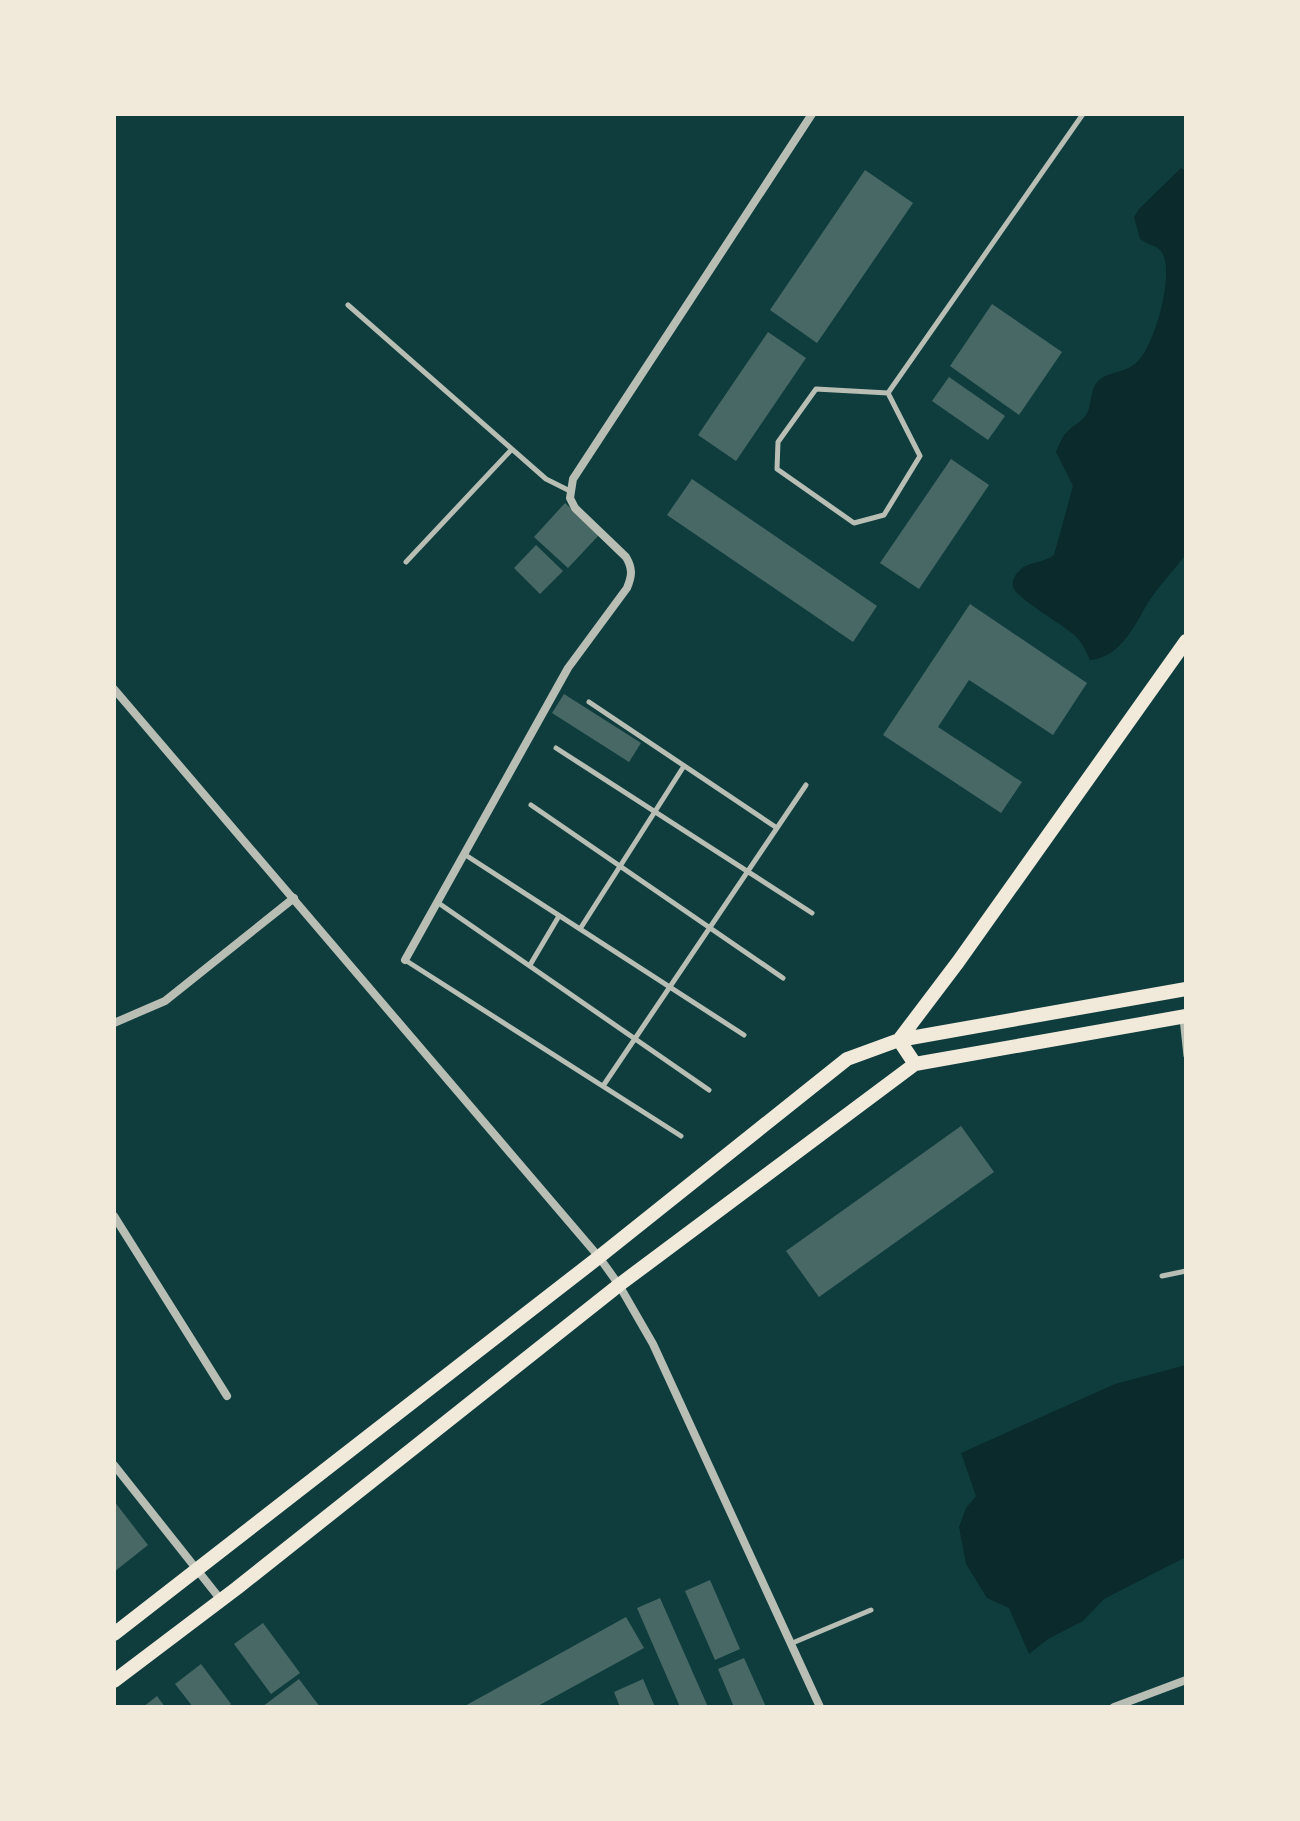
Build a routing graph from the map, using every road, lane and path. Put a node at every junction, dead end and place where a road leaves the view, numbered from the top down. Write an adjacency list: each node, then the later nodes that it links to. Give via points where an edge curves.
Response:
1 (812, 114): 6 (street)
2 (1083, 114): 4 (lane)
3 (348, 305): 5 (lane)
4 (888, 393): 4 (lane, via 920,456 884,515 854,523 777,469 778,442 816,389)
5 (512, 449): 6 (lane, via 546,479); 7 (lane)
6 (570, 491): 17 (street, via 575,508 626,557 631,579 568,668)
7 (406, 562)
8 (1186, 641): 35 (main road)
9 (114, 689): 20 (street)
10 (589, 702): 12 (lane)
11 (556, 748): 15 (lane)
12 (684, 766): 15 (lane); 16 (lane)
13 (806, 785): 16 (lane)
14 (531, 805): 18 (lane)
15 (655, 811): 18 (lane); 19 (lane)
16 (777, 828): 19 (lane)
17 (464, 854): 21 (street); 23 (lane)
18 (621, 867): 24 (lane); 25 (lane)
19 (748, 872): 22 (lane); 24 (lane)
20 (294, 898): 32 (street, via 165,1001); 42 (street)
21 (437, 902): 26 (street); 27 (lane)
22 (812, 913)
23 (559, 916): 25 (lane); 27 (lane)
24 (710, 928): 28 (lane); 29 (lane)
25 (580, 929): 29 (lane)
26 (405, 960): 38 (lane)
27 (530, 965): 34 (lane)
28 (783, 978)
29 (670, 987): 33 (lane); 34 (lane)
30 (1186, 989): 35 (main road)
31 (1184, 1016): 36 (lane); 37 (main road)
32 (114, 1023)
33 (744, 1035)
34 (636, 1037): 38 (lane); 39 (lane)
35 (899, 1040): 37 (main road); 42 (main road, via 847,1059)
36 (1186, 1056)
37 (915, 1064): 45 (main road)
38 (603, 1086): 40 (lane)
39 (709, 1090)
40 (681, 1136)
41 (114, 1216): 46 (street)
42 (599, 1257): 45 (street); 48 (main road)
43 (1186, 1271): 44 (lane)
44 (1162, 1276)
45 (619, 1285): 49 (main road); 52 (street, via 653,1344)
46 (227, 1396)
47 (114, 1465): 48 (street)
48 (197, 1570): 49 (street); 51 (main road)
49 (221, 1600): 54 (main road)
50 (871, 1610): 52 (lane)
51 (114, 1634)
52 (790, 1644): 55 (street)
53 (1186, 1680): 56 (street)
54 (114, 1681)
55 (820, 1707)
56 (1114, 1707)

